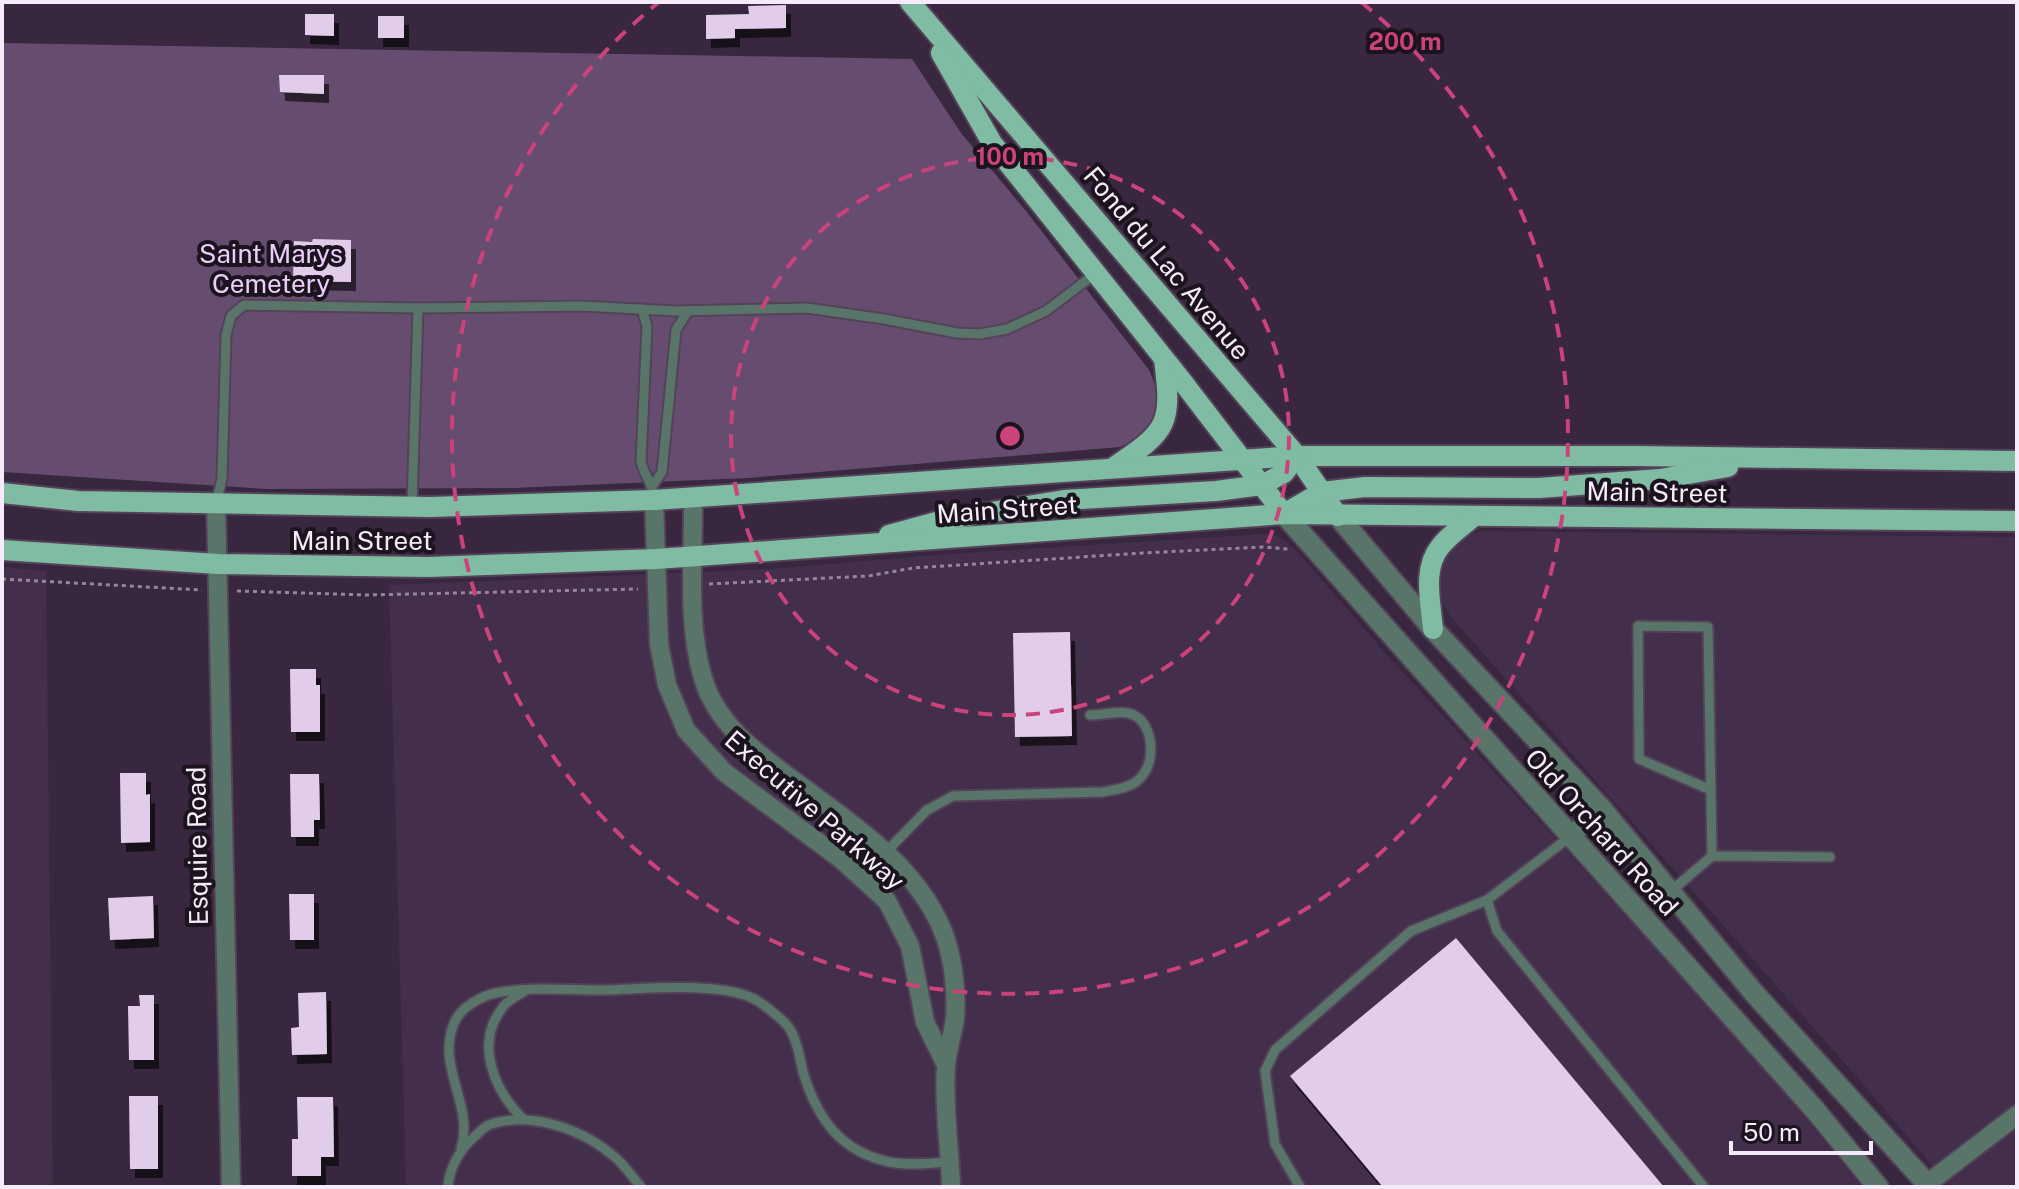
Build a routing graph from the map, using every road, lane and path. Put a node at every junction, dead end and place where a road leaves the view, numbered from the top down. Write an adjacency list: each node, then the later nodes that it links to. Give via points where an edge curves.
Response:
1 (913, 7): 2 (main road, Fond du Lac Avenue, via 992,143); 7 (main road, Fond du Lac Avenue)
2 (1096, 273): 5 (lane, via 1046,311 1007,329 980,334 807,308); 6 (main road, Fond du Lac Avenue)
3 (418, 308): 4 (lane); 17 (lane, via 244,305 231,316); 18 (lane)
4 (642, 309): 5 (lane); 13 (lane, via 647,326 641,461)
5 (688, 311): 13 (lane, via 676,330 662,472)
6 (1164, 359): 9 (main road, Fond du Lac Avenue); 11 (main road, via 1168,414 1150,443)
7 (1297, 456): 8 (main road, Main Street); 9 (main road, Main Street); 12 (main road, via 1284,473); 14 (main road, Fond du Lac Avenue)
8 (1776, 458): 10 (main road, Main Street); 14 (main road, via 1660,479 1539,488 1365,487)
9 (1243, 460): 11 (main road, Main Street); 12 (main road, Fond du Lac Avenue)
10 (2017, 461)
11 (1112, 469): 16 (main road, Main Street)
12 (1262, 485): 19 (main road, Fond du Lac Avenue); 23 (main road, via 1064,500 944,520)
13 (654, 492): 16 (main road, Main Street); 18 (main road, Main Street); 27 (street, Executive Parkway)
14 (1322, 492): 19 (main road); 20 (main road, Fond du Lac Avenue)
15 (2, 493): 17 (main road, Main Street, via 78,501)
16 (693, 497): 26 (street, Executive Parkway)
17 (216, 504): 18 (main road, Main Street); 28 (street, Esquire Road)
18 (412, 507)
19 (1284, 514): 20 (main road, Main Street); 23 (main road, Main Street); 40 (street, Old Orchard Road)
20 (1338, 516): 21 (main road, Main Street); 34 (street, Old Orchard Road)
21 (1474, 516): 22 (main road, Main Street); 34 (main road, via 1434,556 1429,571)
22 (2017, 521)
23 (843, 547): 26 (main road, Main Street)
24 (2, 550): 28 (main road, Main Street)
25 (1293, 550): 30 (path, via 1143,553)
26 (694, 555): 27 (main road, Main Street); 36 (street, Executive Parkway, via 695,639 703,680 720,716)
27 (656, 559): 28 (main road, Main Street, via 428,567); 37 (street, Executive Parkway, via 659,644 667,685 686,730)
28 (218, 564): 54 (street, Esquire Road)
29 (2, 579): 32 (path)
30 (722, 584)
31 (628, 589): 33 (path, via 367,595)
32 (197, 590)
33 (236, 591)
34 (1433, 629): 39 (street, Old Orchard Road)
35 (1090, 715): 41 (lane, via 1127,713 1142,720 1150,762 1142,777 1103,792 953,796 927,810)
36 (764, 758): 37 (street); 41 (street, Executive Parkway)
37 (742, 786): 44 (street, Executive Parkway)
38 (1711, 790): 38 (lane, via 1708,627 1638,626 1639,759); 42 (lane)
39 (1601, 808): 40 (street); 45 (street, Old Orchard Road)
40 (1571, 836): 46 (lane); 60 (street, Old Orchard Road)
41 (885, 853): 44 (street); 48 (street, Executive Parkway, via 910,876 943,931 955,1017)
42 (1712, 856): 43 (lane); 45 (lane)
43 (1830, 857)
44 (862, 878): 48 (street, Executive Parkway, via 901,923 925,1022)
45 (1670, 892): 53 (street, Old Orchard Road)
46 (1487, 900): 58 (lane, via 1411,931 1275,1050 1265,1071 1275,1144); 59 (lane, via 1497,931)
47 (526, 990): 50 (lane, via 503,1006 487,1038 488,1056 504,1096); 51 (lane, via 494,993 473,1002 458,1015 448,1038 464,1124); 52 (lane, via 718,989 750,997 791,1030 808,1089 827,1126 856,1151 892,1163)
48 (946, 1065): 52 (street, Executive Parkway)
49 (2017, 1115): 53 (street)
50 (523, 1119): 51 (lane, via 488,1125); 56 (lane, via 584,1136 617,1159)
51 (461, 1148): 55 (lane)
52 (950, 1162): 57 (street, Executive Parkway)
53 (1927, 1186)
54 (231, 1187)
55 (448, 1187)
56 (641, 1187)
57 (951, 1187)
58 (1300, 1187)
59 (1704, 1187)
60 (1878, 1187)

